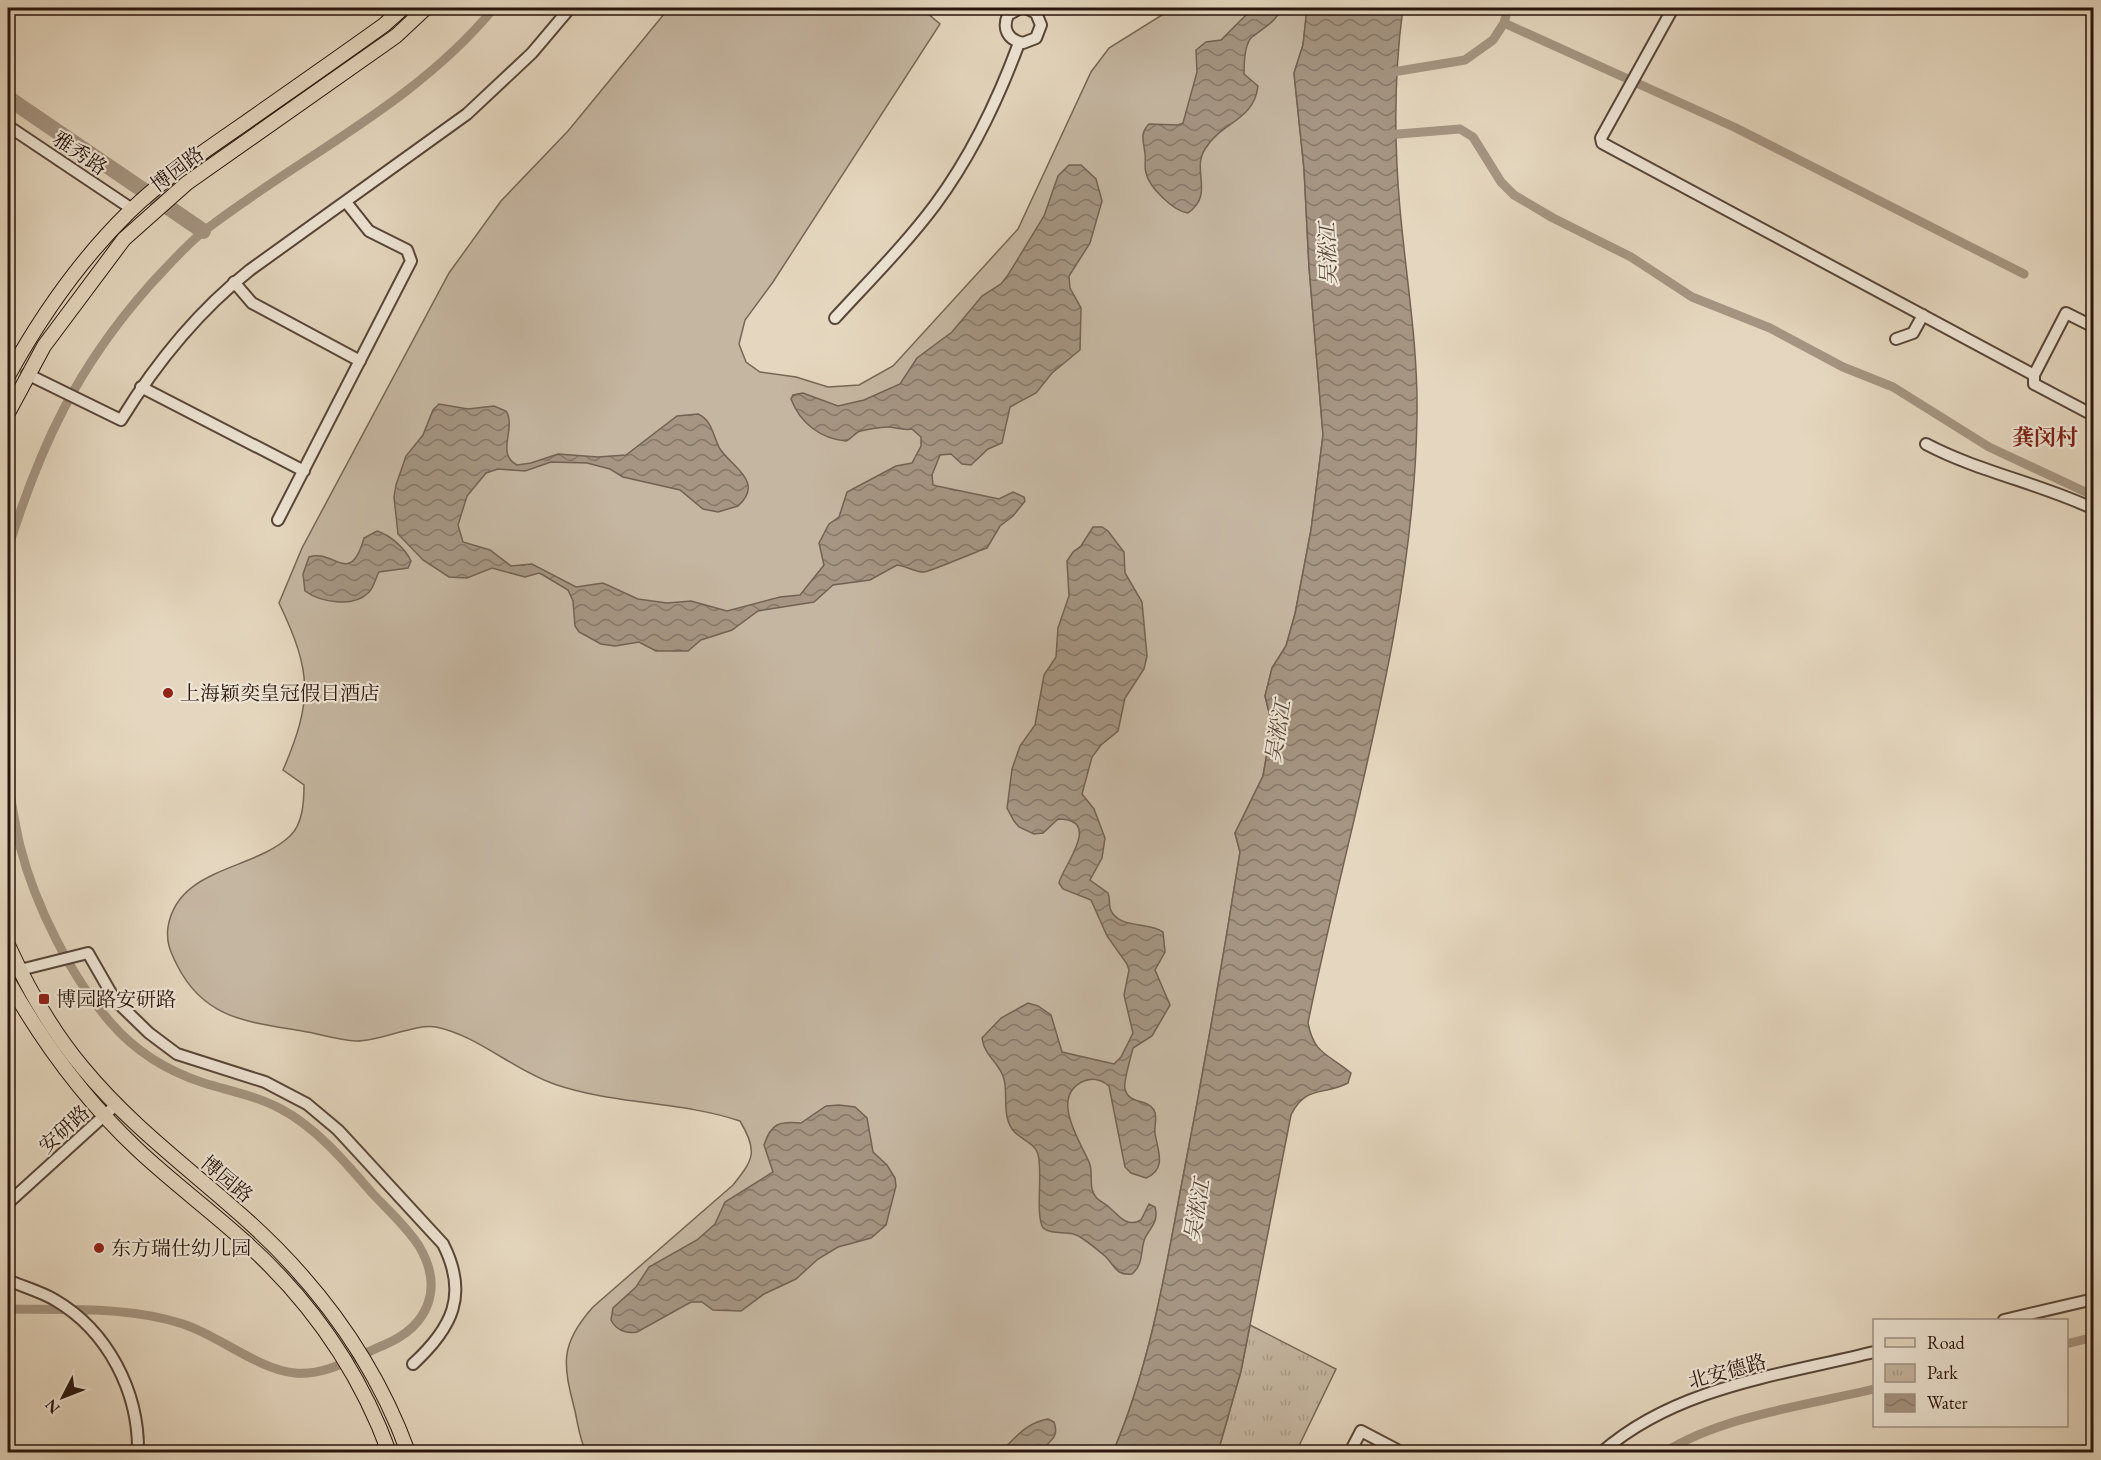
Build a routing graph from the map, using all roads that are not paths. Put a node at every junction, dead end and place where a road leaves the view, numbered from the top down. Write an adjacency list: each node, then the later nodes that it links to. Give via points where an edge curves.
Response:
1 (403, 8): 9 (main road, 博园路, via 174,174)
2 (426, 8): 16 (main road, 博园路, via 396,36 187,183 146,218 124,239 77,299)
3 (570, 8): 8 (street, via 532,52 467,114)
4 (1026, 8): 6 (street, via 1008,15 1005,24 1010,38); 6 (street, via 1041,25 1032,41)
5 (1673, 8): 11 (street, via 1601,138 1602,143)
6 (1019, 42): 12 (street, via 987,118 947,188 922,222)
7 (8, 126): 9 (street, 雅秀路)
8 (346, 202): 10 (street); 15 (street, via 364,228 407,250 411,261)
9 (132, 209): 18 (main road, 博园路, via 64,287)
10 (234, 282): 15 (street, via 252,303); 19 (street, via 198,316)
11 (1923, 315): 14 (street, via 1913,333); 17 (street)
12 (835, 318)
13 (2094, 327): 17 (street, via 2067,313)
14 (1896, 339)
15 (360, 361): 23 (street)
16 (27, 374): 19 (street, via 121,420); 20 (main road, 博园路)
17 (2034, 375): 21 (street, via 2034,384)
18 (8, 376)
19 (141, 387): 23 (street)
20 (8, 413)
21 (2091, 414)
22 (1926, 444): 24 (street, via 1953,458)
23 (304, 471): 25 (street)
24 (2094, 509)
25 (278, 520)
26 (8, 945): 27 (main road, 博园路)
27 (20, 969): 29 (main road, 博园路, via 37,1004 83,1068); 36 (street, via 88,953 115,1000 177,1054 265,1082 307,1104 338,1130 443,1244 452,1260 456,1291 449,1320 436,1342)
28 (8, 981): 30 (main road, 博园路, via 52,1051)
29 (117, 1104): 30 (street, 安研路); 39 (main road, 博园路, via 284,1255 350,1335 397,1422)
30 (105, 1116): 31 (street, 安研路); 38 (main road, 博园路, via 286,1282 336,1344 356,1377)
31 (8, 1203)
32 (8, 1280): 37 (street, via 66,1307 88,1326 116,1364 131,1394)
33 (2094, 1299): 34 (street)
34 (2008, 1319)
35 (1873, 1353): 42 (street, 北安德路, via 1679,1403 1634,1428)
36 (413, 1364)
37 (138, 1452)
38 (389, 1452)
39 (408, 1452)
40 (1350, 1452): 41 (street, via 1361,1431)
41 (1401, 1452)
42 (1602, 1452)

